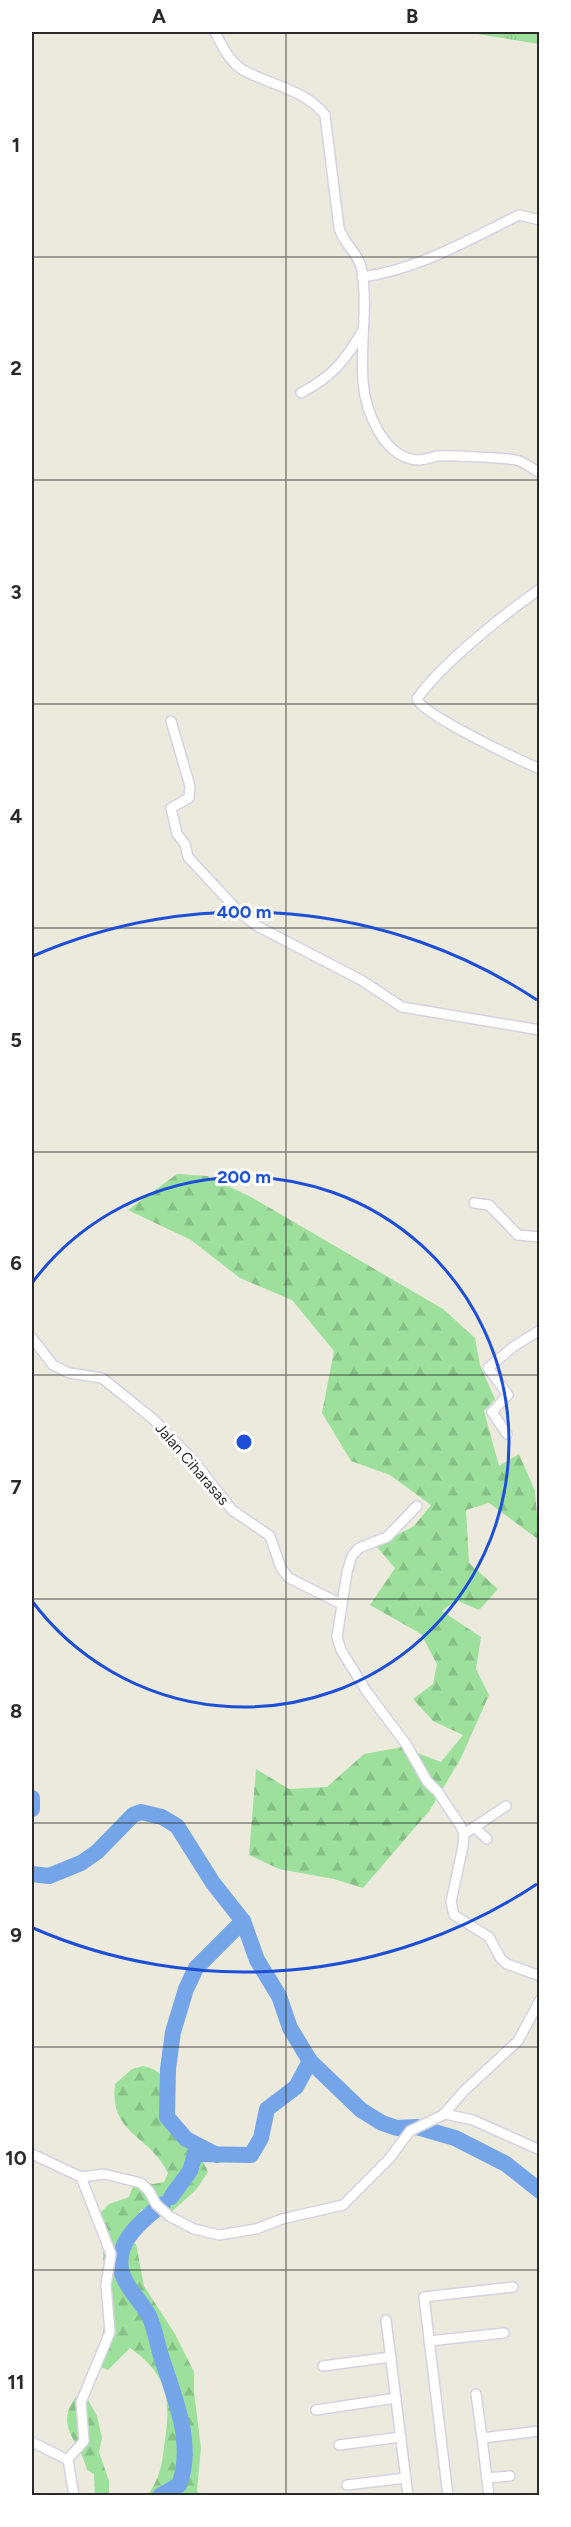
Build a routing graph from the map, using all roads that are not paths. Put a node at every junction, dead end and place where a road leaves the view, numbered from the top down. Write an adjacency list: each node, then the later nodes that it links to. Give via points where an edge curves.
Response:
1 (215, 32): 3 (street, via 241,69 282,86 325,115 339,228 357,255)
2 (540, 220): 3 (street, via 519,215 424,263)
3 (362, 277): 4 (street)
4 (364, 327): 5 (street, via 338,369); 6 (street, via 366,398 383,437 394,449 420,460 439,456 515,459)
5 (301, 393)
6 (540, 473)
7 (540, 589): 9 (street, via 512,608 417,699 436,716)
8 (171, 721): 10 (street, via 190,786 189,798 171,808 177,834 188,857 238,912 402,1007)
9 (540, 769)
10 (540, 1030)
11 (474, 1203): 12 (street, via 489,1205 518,1235)
12 (540, 1237)
13 (540, 1330): 15 (street, via 488,1368 508,1395 492,1412)
14 (32, 1338): 17 (street, Jalan Ciharasas, via 53,1365 69,1373 102,1378 153,1419 194,1461 232,1510 270,1536 281,1568 289,1578)
15 (507, 1434)
16 (417, 1506): 17 (street, via 387,1537 358,1548 350,1561)
17 (341, 1604): 20 (street, via 337,1637 341,1650)
18 (506, 1806): 19 (street)
19 (474, 1827): 20 (street); 21 (street)
20 (464, 1834): 22 (street, via 451,1902 454,1915 489,1937 507,1964)
21 (487, 1839)
22 (540, 1976)
23 (540, 2000): 24 (street, via 518,2042)
24 (442, 2115): 25 (street, via 473,2120); 27 (street, via 412,2130 343,2205 256,2229 219,2235 194,2229 169,2216 145,2186 104,2174)
25 (540, 2150)
26 (32, 2154): 27 (street)
27 (81, 2177): 42 (street, via 110,2250 106,2285 110,2332 81,2402 84,2438)
28 (513, 2287): 31 (street, via 424,2297)
29 (386, 2320): 32 (street)
30 (504, 2333): 31 (street)
31 (429, 2341): 49 (street)
32 (391, 2357): 33 (street); 35 (street)
33 (323, 2366)
34 (476, 2394): 39 (street)
35 (396, 2398): 36 (street); 38 (street)
36 (316, 2409)
37 (540, 2431): 39 (street)
38 (401, 2437): 41 (street); 44 (street)
39 (482, 2438): 45 (street)
40 (32, 2442): 42 (street)
41 (339, 2445)
42 (68, 2460): 47 (street)
43 (510, 2476): 45 (street)
44 (406, 2478): 46 (street); 48 (street)
45 (487, 2478): 50 (street)
46 (347, 2485)
47 (74, 2496)
48 (408, 2496)
49 (448, 2496)
50 (489, 2496)

